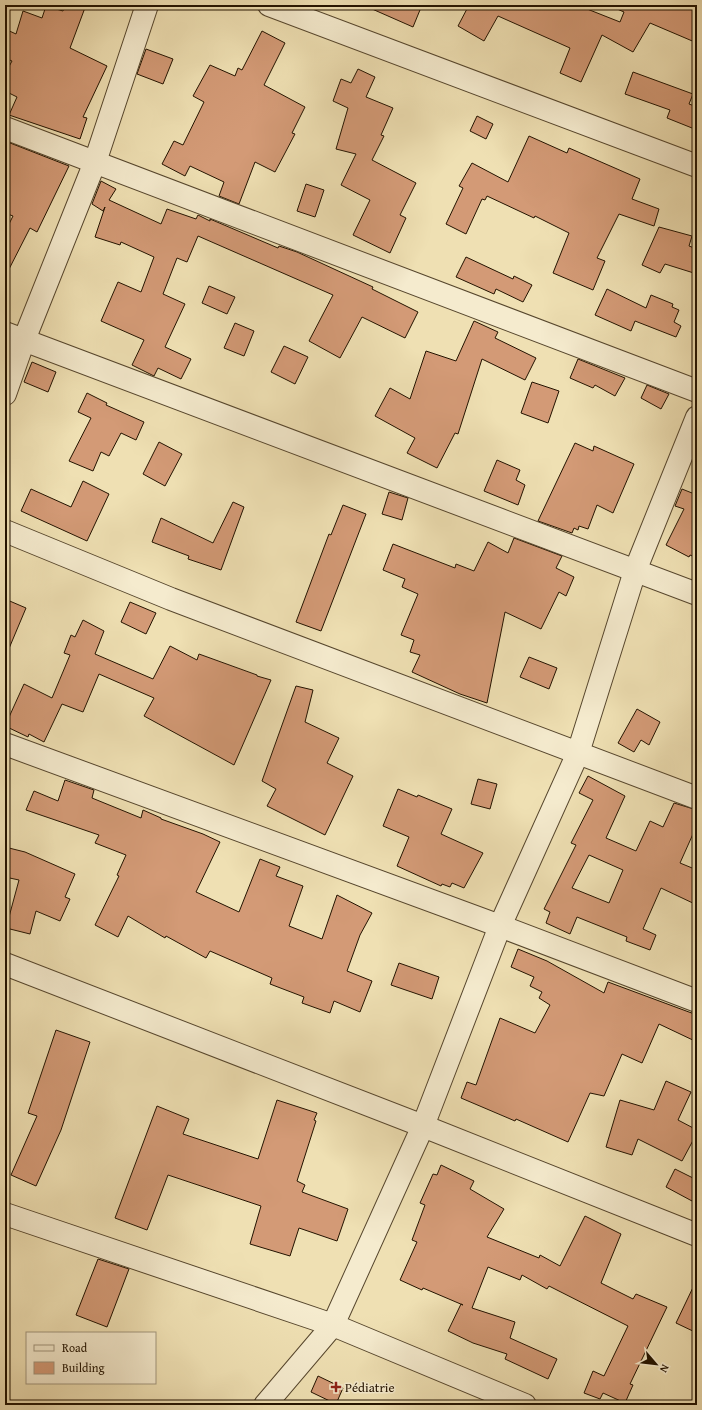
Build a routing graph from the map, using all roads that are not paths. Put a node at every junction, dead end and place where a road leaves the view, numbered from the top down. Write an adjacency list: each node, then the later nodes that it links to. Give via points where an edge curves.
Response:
1 (147, 5): 4 (street)
2 (269, 5): 5 (street)
3 (5, 128): 4 (street)
4 (95, 162): 6 (street); 7 (street)
5 (697, 166)
6 (14, 336): 8 (street); 11 (street)
7 (697, 391)
8 (5, 394)
9 (697, 417): 11 (street)
10 (5, 531): 14 (street, via 171,599)
11 (635, 571): 12 (street); 14 (street)
12 (697, 594)
13 (5, 744): 16 (street)
14 (578, 753): 15 (street); 16 (street)
15 (697, 798)
16 (500, 926): 18 (street); 19 (street)
17 (5, 964): 19 (street)
18 (697, 1001)
19 (423, 1126): 21 (street); 22 (street)
20 (5, 1214): 22 (street)
21 (697, 1234)
22 (333, 1326): 23 (street); 24 (street)
23 (265, 1405)
24 (525, 1405)

